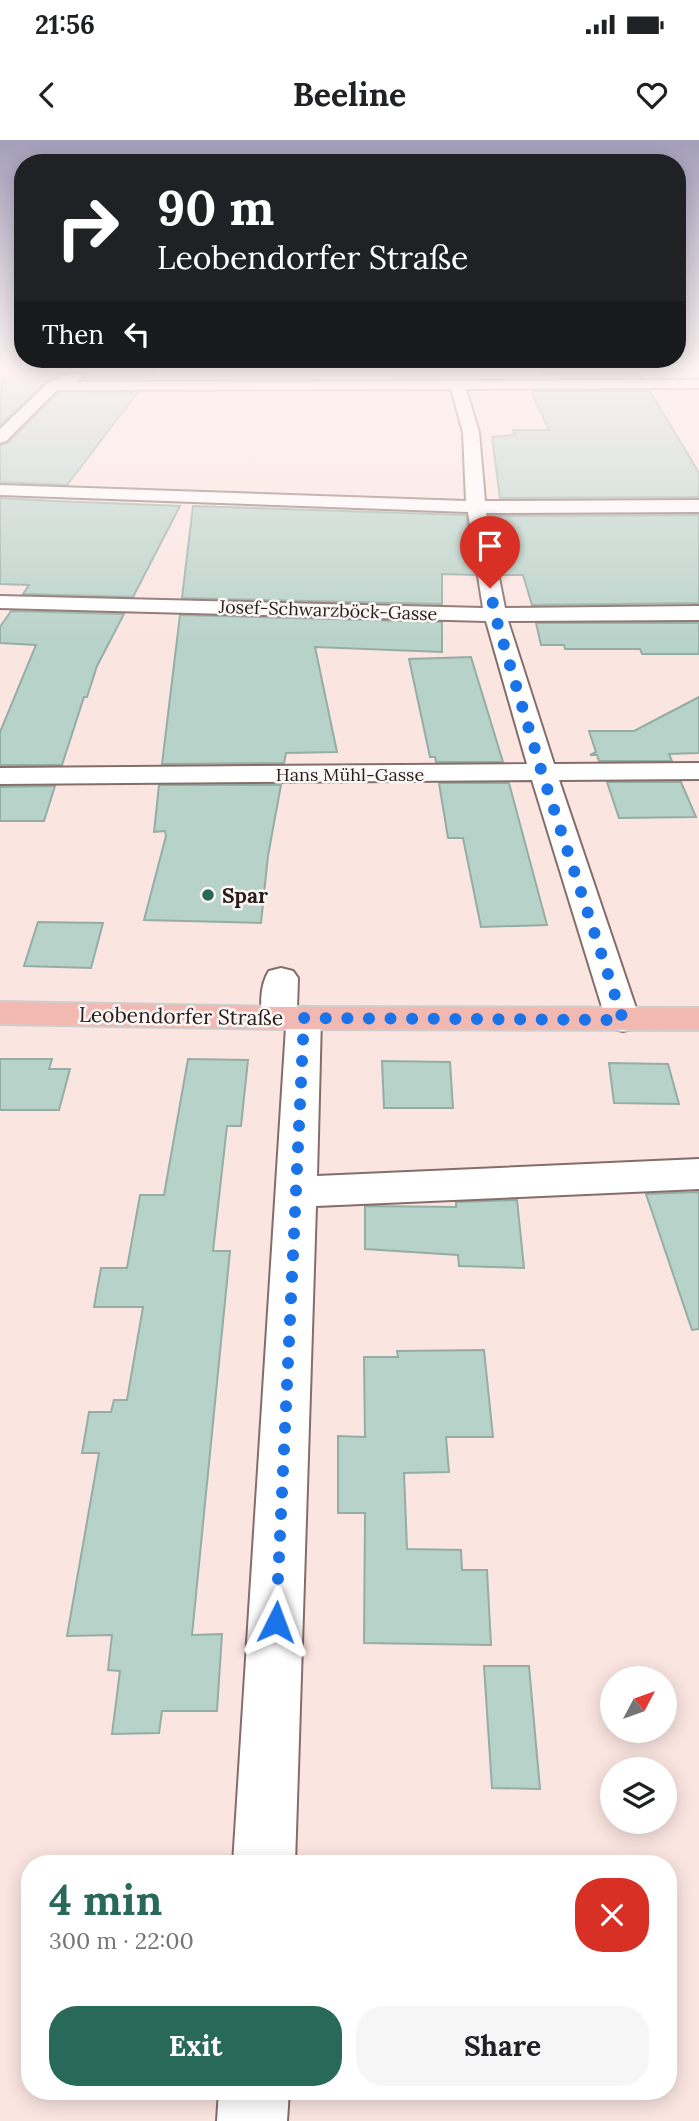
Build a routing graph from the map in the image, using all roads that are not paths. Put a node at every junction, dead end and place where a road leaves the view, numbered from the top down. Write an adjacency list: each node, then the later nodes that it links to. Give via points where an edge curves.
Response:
1 (473, 460): 4 (street)
2 (0, 490): 4 (street)
3 (699, 506): 4 (street)
4 (476, 507): 7 (street)
5 (0, 602): 7 (street, Josef-Schwarzböck-Gasse)
6 (699, 613): 7 (street, Josef-Schwarzböck-Gasse)
7 (495, 615): 9 (street)
8 (699, 771): 9 (street, Hans Mühl-Gasse)
9 (542, 773): 10 (street, Hans Mühl-Gasse); 14 (street)
10 (0, 776)
11 (288, 1004): 12 (main road, Leobendorfer Straße); 14 (main road, Leobendorfer Straße); 16 (street)
12 (0, 1013)
13 (699, 1019): 14 (main road, Leobendorfer Straße)
14 (623, 1020)
15 (699, 1174): 16 (street)
16 (296, 1192): 17 (street)
17 (264, 1855)
18 (253, 2100): 19 (street)
19 (252, 2121)

